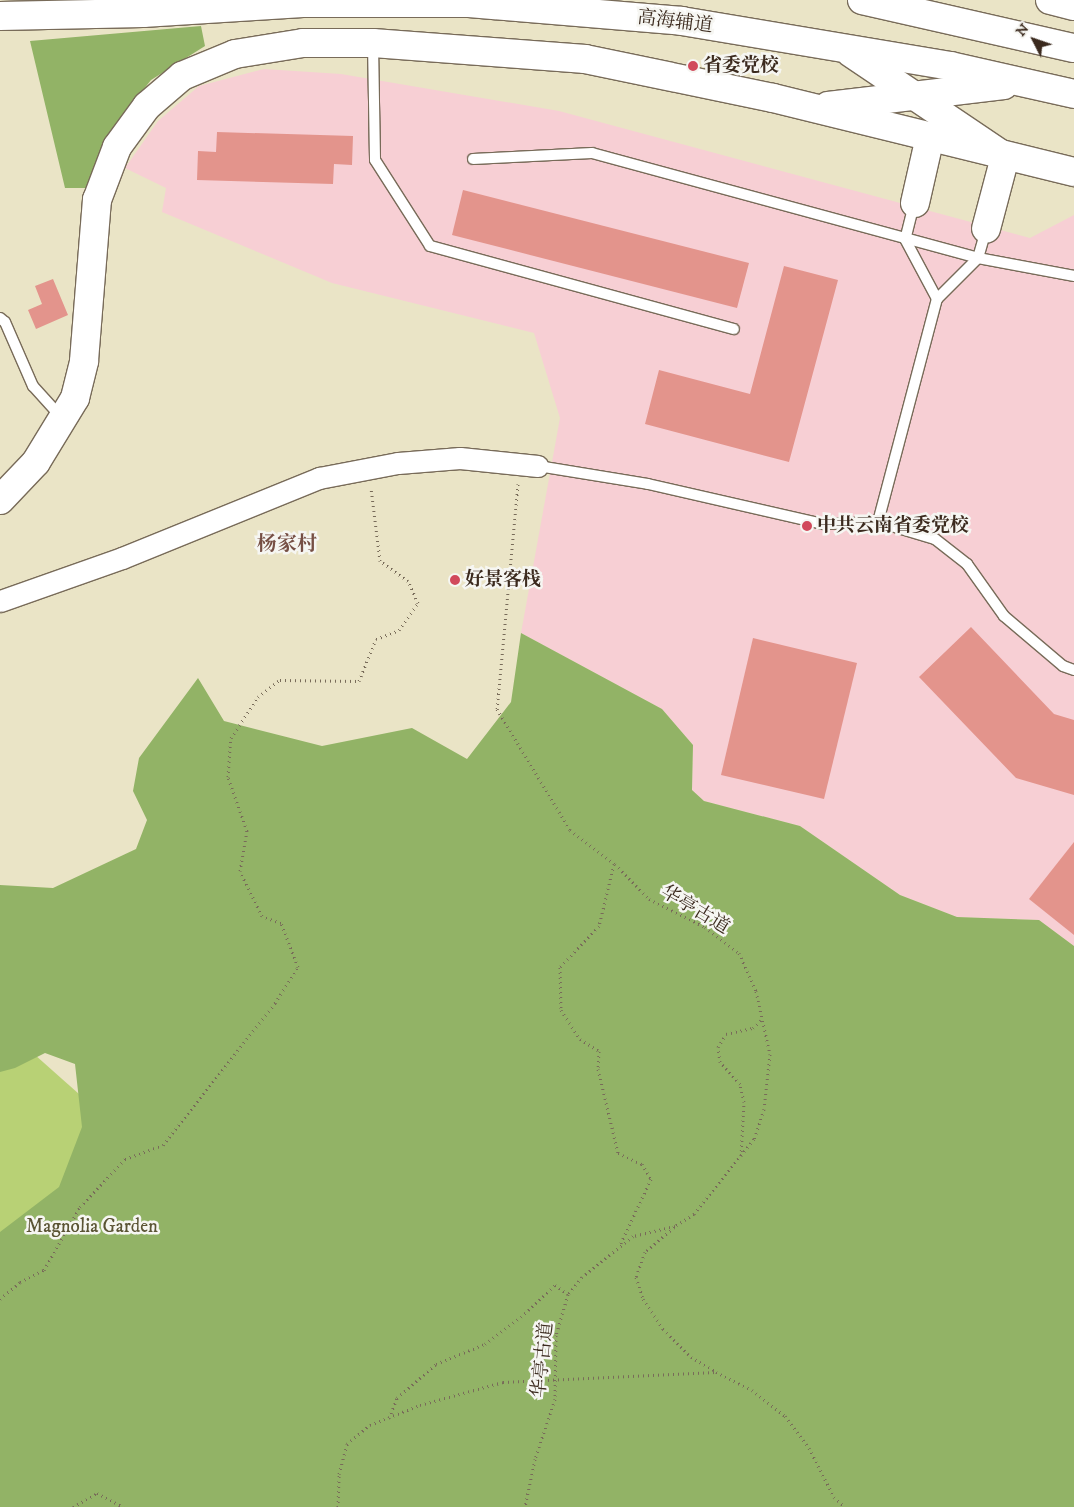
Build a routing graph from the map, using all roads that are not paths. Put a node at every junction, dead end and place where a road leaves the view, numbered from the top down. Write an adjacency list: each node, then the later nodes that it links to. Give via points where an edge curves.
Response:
1 (862, 0): 7 (main road)
2 (1050, 0): 3 (main road)
3 (1074, 6)
4 (0, 16): 6 (main road, 高海辅道, via 143,13 302,3 469,3 682,20)
5 (373, 43): 11 (main road, via 585,59); 23 (lane, via 375,160 430,246); 24 (main road, via 302,43 235,54 182,76 147,106 117,147 97,200 84,361 75,398)
6 (844, 48): 8 (main road, 高海辅道); 10 (main road)
7 (1074, 48)
8 (1023, 82): 9 (main road, 高海辅道); 10 (main road)
9 (1074, 94)
10 (914, 95): 11 (main road); 13 (main road)
11 (812, 108): 12 (main road)
12 (930, 137): 13 (main road); 16 (main road)
13 (1005, 157): 15 (main road); 17 (main road)
14 (473, 159): 18 (lane, via 592,152)
15 (1074, 172)
16 (915, 202): 18 (lane)
17 (986, 229): 19 (lane)
18 (905, 239): 19 (lane); 21 (lane)
19 (978, 258): 20 (lane); 21 (lane)
20 (1074, 276)
21 (937, 299): 27 (lane)
22 (0, 318): 24 (lane, via 33,386 48,406)
23 (734, 329)
24 (65, 420): 26 (main road, via 36,462)
25 (529, 464): 27 (lane, via 648,484 823,524); 28 (street, via 460,458 319,478 122,558)
26 (0, 500)
27 (878, 522): 29 (lane, via 935,539 967,564 1004,616 1063,666)
28 (0, 601)
29 (1074, 670)

